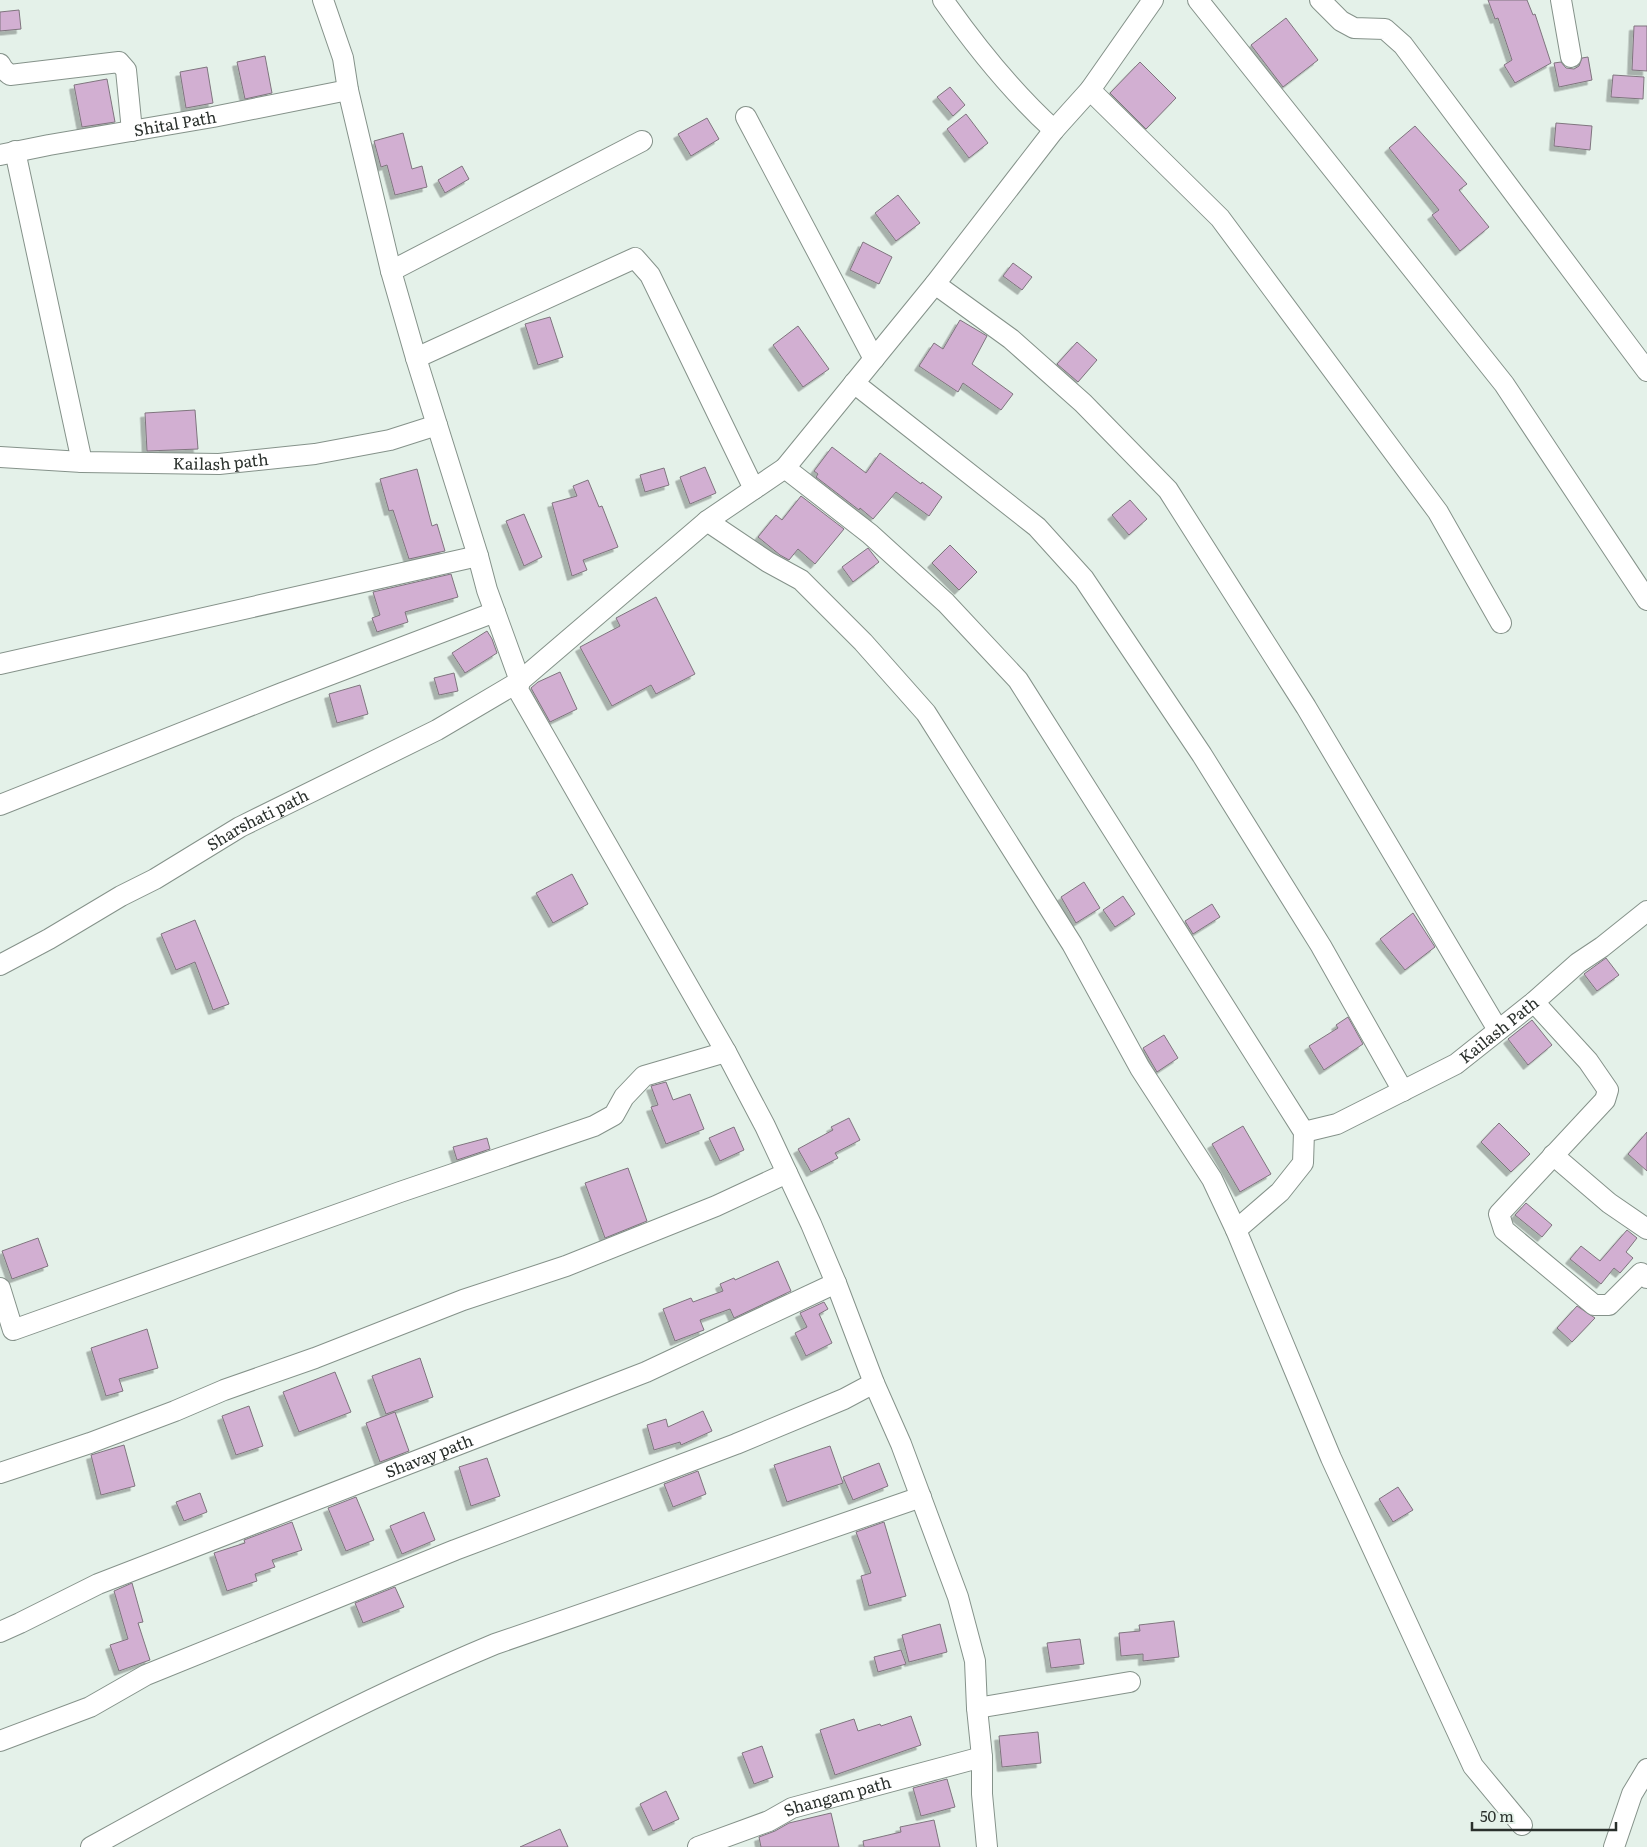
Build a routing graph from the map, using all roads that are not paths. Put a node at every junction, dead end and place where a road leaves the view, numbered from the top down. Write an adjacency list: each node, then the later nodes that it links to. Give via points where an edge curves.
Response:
1 (323, 0): 9 (street, via 343,58)
2 (943, 0): 12 (street, via 997,71)
3 (1154, 0): 10 (street, Sharshati path)
4 (1198, 0): 29 (street, via 1504,384)
5 (1320, 0): 20 (street, via 1341,21 1354,28 1385,29 1403,45)
6 (1561, 0): 7 (street)
7 (1571, 57)
8 (0, 64): 13 (street, via 10,75 119,62 126,70)
9 (348, 90): 13 (street, Shital Path); 16 (street)
10 (1090, 90): 12 (street, Sharshati path); 31 (street, via 1220,218 1438,512)
11 (746, 117): 19 (street)
12 (1054, 130): 17 (street, Sharshati path)
13 (132, 131): 15 (street, Shital Path)
14 (642, 141): 16 (street)
15 (8, 153): 24 (street)
16 (391, 271): 18 (street)
17 (935, 284): 19 (street, Sharshati path); 38 (street, via 1011,340 1083,403 1168,490 1306,707)
18 (416, 358): 22 (street); 26 (street, via 635,258 650,275)
19 (874, 360): 21 (street, Sharshati path)
20 (1647, 371)
21 (854, 383): 25 (street, Sharshati path); 40 (street, via 1037,527 1084,579 1202,756 1321,946)
22 (438, 425): 24 (street, Kailash path, via 390,440 316,454 219,464); 28 (street)
23 (0, 457): 24 (street, Kailash path)
24 (82, 462)
25 (786, 468): 26 (street, Sharshati path); 41 (street, via 870,534 946,604 1018,680)
26 (754, 489): 27 (street, Sharshati path)
27 (707, 521): 33 (street, Sharshati path); 45 (street, via 801,580 863,642 926,713 1072,944 1140,1068 1212,1178)
28 (478, 556): 30 (street); 32 (street)
29 (1647, 600)
30 (495, 612): 33 (street); 34 (street)
31 (1501, 623)
32 (0, 664)
33 (520, 681): 36 (street, Sharshati path, via 437,730 240,827 155,879); 39 (street, via 518,690)
34 (0, 805)
35 (1647, 911): 37 (street, Kailash Path, via 1578,963)
36 (0, 965)
37 (1534, 1002): 38 (street, Kailash Path); 42 (street, via 1588,1061 1608,1090 1605,1100)
38 (1498, 1030): 40 (street, Kailash Path, via 1456,1064)
39 (726, 1052): 43 (street); 49 (street, via 644,1076 624,1097 614,1116 594,1126)
40 (1403, 1091): 41 (street, Kailash Path, via 1337,1124)
41 (1304, 1132): 45 (street, via 1303,1162 1280,1192)
42 (1553, 1155): 44 (street, via 1609,1203); 46 (street, via 1499,1214 1504,1230 1594,1305 1609,1305)
43 (788, 1173): 47 (street); 51 (street, via 716,1206 566,1266 463,1300 90,1443)
44 (1647, 1229)
45 (1236, 1230): 59 (street, via 1331,1458 1473,1766)
46 (1645, 1271)
47 (836, 1284): 50 (street); 53 (street, Shavay path, via 646,1372 98,1584)
48 (0, 1288): 49 (street)
49 (6, 1332)
50 (874, 1383): 52 (street); 56 (street, via 844,1399 736,1444 455,1550 155,1672 90,1706)
51 (0, 1473)
52 (922, 1497): 55 (street, via 958,1597 975,1661); 60 (street, via 504,1641 429,1672 301,1734)
53 (0, 1632)
54 (1130, 1682): 55 (street)
55 (977, 1708): 57 (street)
56 (0, 1741)
57 (982, 1757): 61 (street, Shangam path, via 792,1808 769,1821); 62 (street)
58 (1647, 1769): 63 (street, via 1632,1794)
59 (1522, 1825)
60 (92, 1847)
61 (698, 1847)
62 (987, 1847)
63 (1614, 1847)

